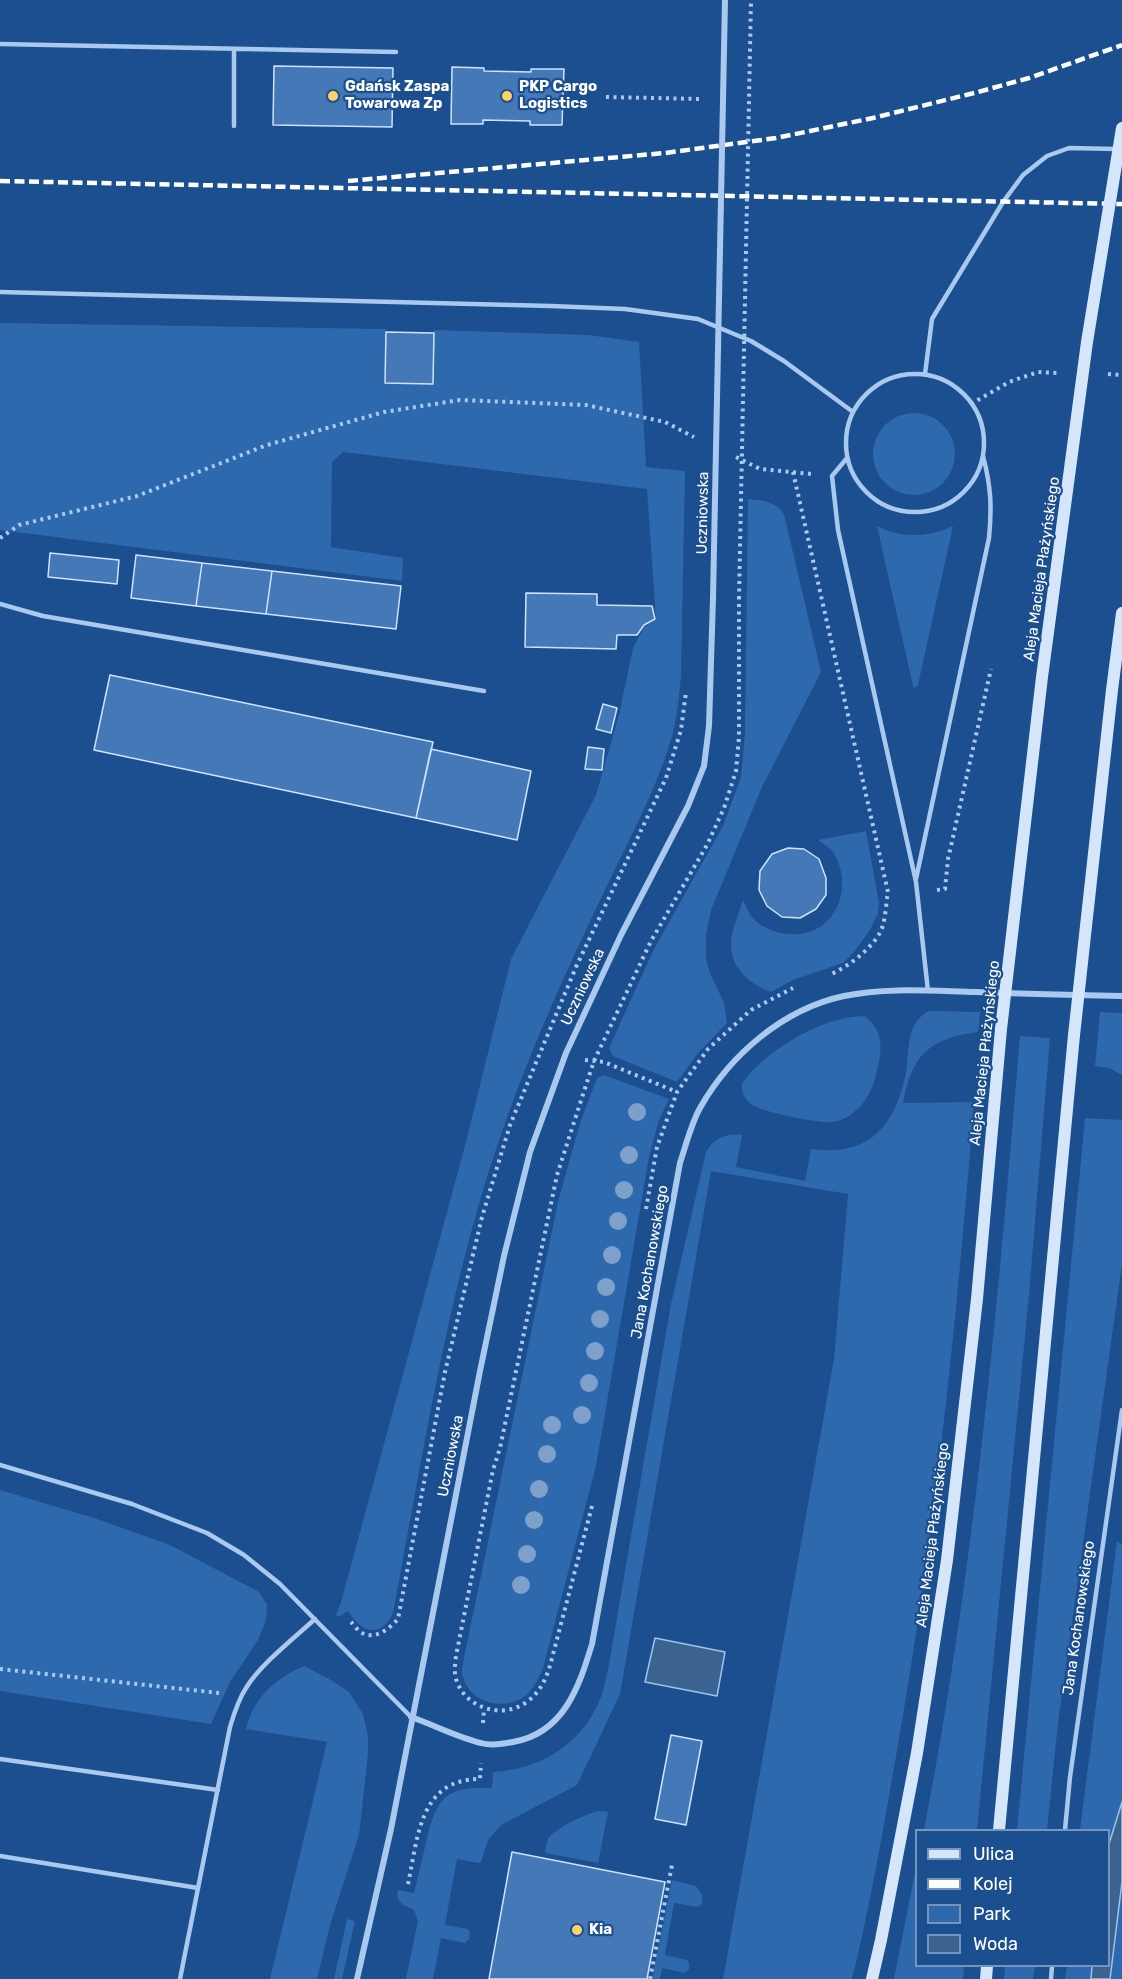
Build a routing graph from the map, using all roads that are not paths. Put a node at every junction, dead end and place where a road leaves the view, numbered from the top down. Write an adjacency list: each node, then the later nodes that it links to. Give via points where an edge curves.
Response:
1 (725, 0): 22 (street, Uczniowska, bridge, via 713,598 704,766 566,1053 530,1152 499,1279)
2 (0, 44): 3 (lane)
3 (234, 49): 4 (lane); 5 (lane)
4 (396, 52)
5 (234, 126)
6 (1122, 128): 31 (main road, Aleja Macieja Płażyńskiego, bridge, via 1087,342 1042,677 1001,1029 977,1299 947,1560 917,1753)
7 (1122, 150): 9 (lane, via 1069,148 1047,156 1023,175 1003,201 932,319)
8 (0, 292): 10 (lane, via 551,306 625,309 698,319 784,361)
9 (925, 374): 10 (lane, via 891,378 875,386); 11 (lane, via 946,381 964,394 977,412 984,434)
10 (853, 412): 12 (lane, via 847,426)
11 (983, 456): 12 (lane, via 976,476 963,493 947,505 926,512 885,506 867,494); 16 (lane, via 992,507 989,538)
12 (847, 458): 16 (lane, via 832,476 838,530)
13 (0, 604): 15 (lane, via 43,616)
14 (1122, 613): 25 (main road, bridge, via 1074,1035)
15 (484, 691)
16 (916, 882): 17 (lane)
17 (928, 991): 18 (street, Jana Kochanowskiego); 22 (street, Jana Kochanowskiego, via 843,996 812,1006 765,1032 747,1047 721,1074 699,1110 680,1163 592,1644 580,1685 565,1710 545,1729 525,1740 502,1744 482,1743)
18 (1122, 996)
19 (1122, 1410): 26 (lane, Jana Kochanowskiego)
20 (0, 1465): 21 (lane, via 132,1504 207,1533 253,1562)
21 (315, 1619): 22 (lane); 24 (lane, via 246,1687 230,1727)
22 (411, 1717): 30 (street, Uczniowska, via 391,1829)
23 (0, 1759): 24 (lane)
24 (218, 1790): 28 (lane)
25 (999, 1829)
26 (1065, 1829)
27 (0, 1856): 28 (lane)
28 (198, 1888): 29 (lane)
29 (180, 1979)
30 (357, 1979)
31 (872, 1979)

